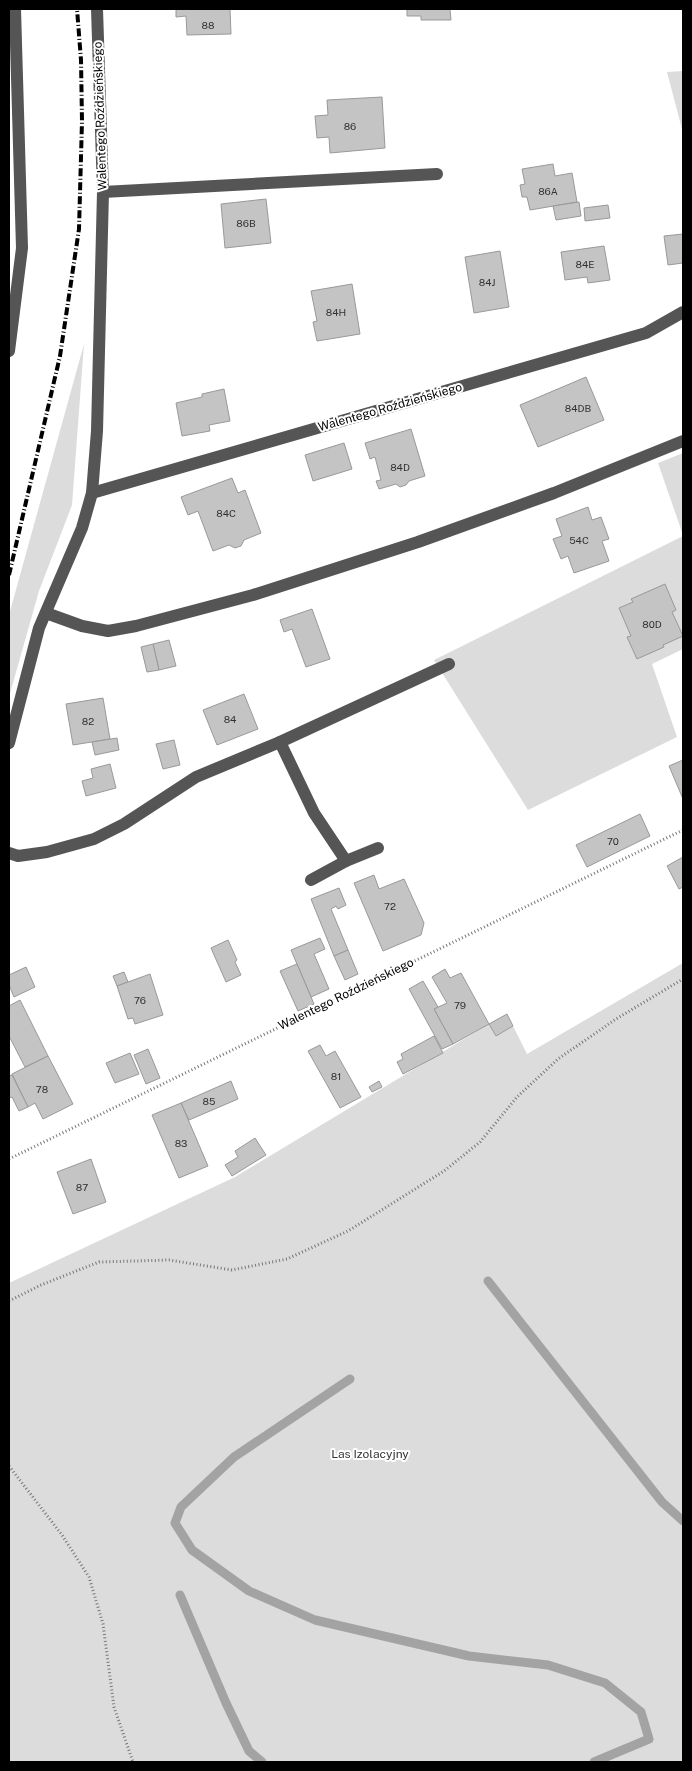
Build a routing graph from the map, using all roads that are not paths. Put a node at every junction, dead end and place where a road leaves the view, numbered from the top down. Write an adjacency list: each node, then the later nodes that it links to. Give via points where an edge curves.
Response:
1 (15, 9): 6 (street, via 22,248)
2 (97, 9): 4 (street, Walentego Roździeńskiego)
3 (437, 174): 4 (street)
4 (103, 192): 8 (street, Walentego Roździeńskiego, via 97,431)
5 (683, 312): 8 (street, Walentego Roździeńskiego, via 646,333)
6 (9, 352)
7 (683, 441): 9 (street, via 554,493 418,542 235,600 108,631)
8 (92, 492): 9 (street, Walentego Roździeńskiego, via 82,528)
9 (46, 613): 12 (street, Walentego Roździeńskiego)
10 (449, 664): 11 (street)
11 (280, 742): 14 (street, via 196,777 124,824 94,839 47,852 18,856); 15 (street, via 314,813)
12 (9, 743)
13 (378, 848): 15 (street)
14 (9, 853)
15 (346, 861): 16 (street)
16 (311, 880)

